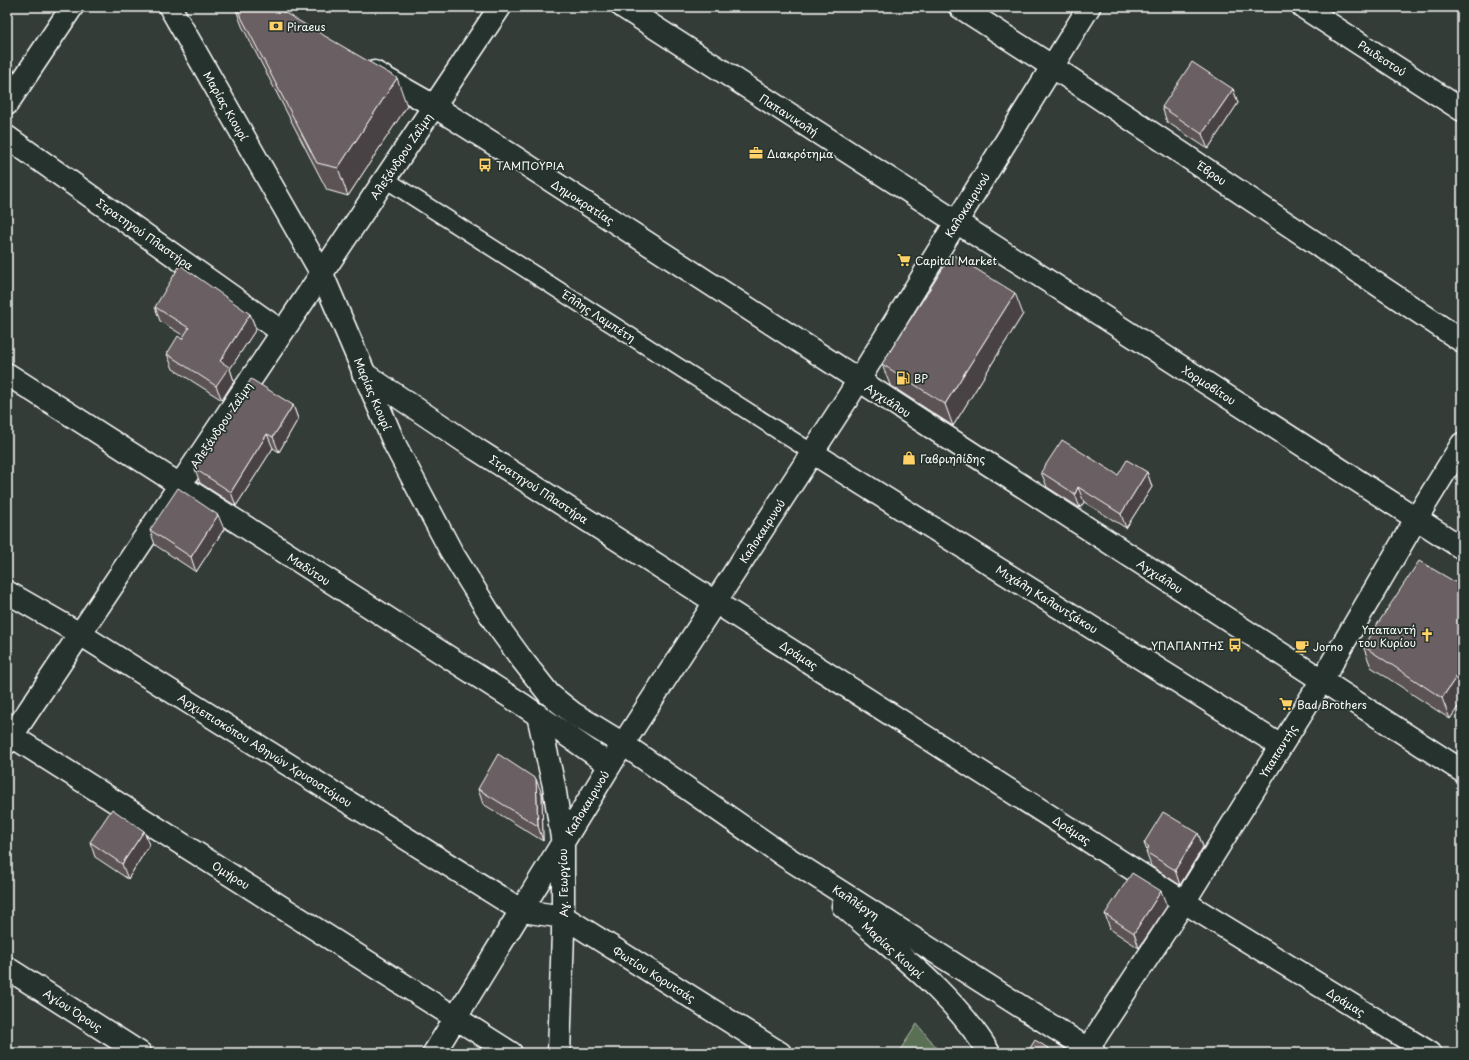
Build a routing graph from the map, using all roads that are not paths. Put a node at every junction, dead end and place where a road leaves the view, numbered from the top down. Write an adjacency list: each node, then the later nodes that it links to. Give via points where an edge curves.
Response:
1 (72, 7): 10 (street)
2 (170, 7): 16 (street, Μαρίας Κιουρί)
3 (500, 7): 11 (street, Αλεξάνδρου Ζαΐμη)
4 (623, 7): 15 (street, Παπανικολή)
5 (960, 7): 9 (street, Έβρου)
6 (1090, 7): 9 (street, Καλοκαιρινού)
7 (1302, 7): 12 (street, Ραιδεστού)
8 (358, 63): 11 (street, Δημοκρατίας)
9 (1053, 67): 15 (street, Καλοκαιρινού); 18 (street, Έβρου)
10 (7, 104)
11 (434, 106): 14 (street, Αλεξάνδρου Ζαΐμη); 21 (street, Δημοκρατίας)
12 (1462, 110)
13 (7, 136): 17 (street, Στρατηγού Πλαστήρα)
14 (385, 179): 16 (street, Αλεξάνδρου Ζαΐμη); 23 (lane, Έλλης Λαμπέτη)
15 (956, 223): 21 (street, Καλοκαιρινού); 25 (street, Χορμοβίτου)
16 (322, 274): 17 (street, Αλεξάνδρου Ζαΐμη); 19 (street, Μαρίας Κιουρί)
17 (282, 332): 24 (street, Αλεξάνδρου Ζαΐμη)
18 (1462, 342)
19 (363, 372): 28 (street, Στρατηγού Πλαστήρα, via 476,449); 33 (street, Μαρίας Κιουρί, via 398,452 451,551 496,624 549,694 574,714)
20 (7, 374): 24 (street, Μαδύτου)
21 (858, 381): 23 (street, Καλοκαιρινού); 30 (street, Αγχιάλου)
22 (1462, 444): 25 (street, Υπαπαντής)
23 (812, 453): 28 (street, Καλοκαιρινού); 34 (street, Μιχάλη Καλαντζάκου)
24 (180, 486): 29 (street, Αλεξάνδρου Ζαΐμη); 31 (street, Μαδύτου)
25 (1416, 519): 26 (street, Χορμοβίτου); 30 (street, Υπαπαντής)
26 (1462, 548)
27 (7, 592): 29 (street, Αρχιεπισκόπου Αθηνών Χρυσοστόμου)
28 (716, 602): 33 (street, Καλοκαιρινού); 39 (street, Δράμας)
29 (80, 634): 32 (street, Αλεξάνδρου Ζαΐμη); 40 (street, Αρχιεπισκόπου Αθηνών Χρυσοστόμου)
30 (1322, 680): 34 (street, Υπαπαντής); 36 (street, Αγχιάλου)
31 (538, 716): 35 (street, Μαδύτου); 37 (street, Αγ. Γεωργίου)
32 (9, 737): 43 (street, Ομήρου)
33 (623, 744): 35 (street, Καλοκαιρινού); 38 (street, Καλλέργη)
34 (1281, 746): 39 (street, Υπαπαντής)
35 (610, 765): 37 (street, Καλοκαιρινού)
36 (1462, 771)
37 (563, 844): 40 (street, Καλοκαιρινού); 41 (street, Αγ. Γεωργίου)
38 (786, 857): 44 (street, Καλλέργη); 50 (street, Μαρίας Κιουρί, via 952,1003 978,1034)
39 (1184, 902): 44 (street, Υπαπαντής); 51 (street, Δράμας)
40 (522, 910): 41 (street, Φωτίου Κορυτσάς); 43 (street, Καλοκαιρινού)
41 (564, 917): 48 (street, Αγ. Γεωργίου); 49 (street, Φωτίου Κορυτσάς)
42 (7, 968): 45 (street, Αγίου Όρους)
43 (456, 1018): 46 (street, Καλοκαιρινού); 47 (street, Ομήρου)
44 (1089, 1052)
45 (140, 1053)
46 (434, 1053)
47 (511, 1053)
48 (559, 1053)
49 (780, 1053)
50 (989, 1053)
51 (1430, 1053)

